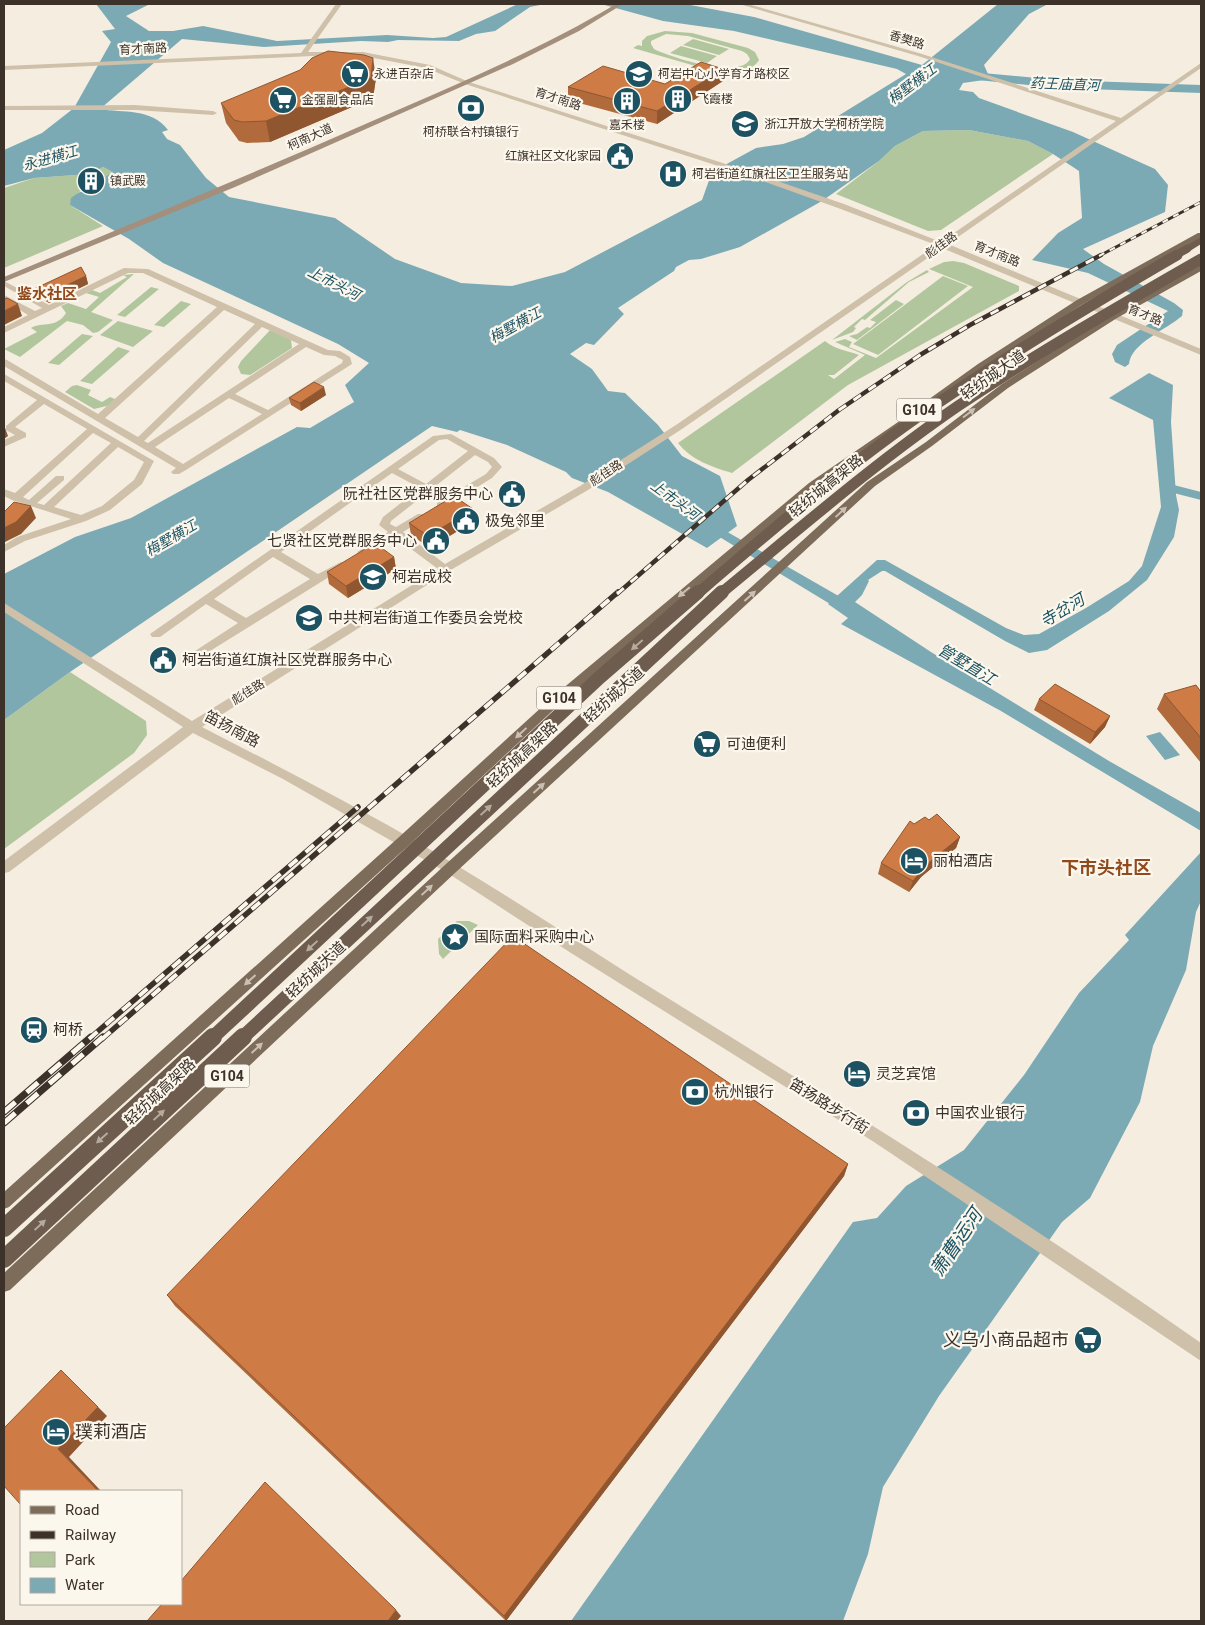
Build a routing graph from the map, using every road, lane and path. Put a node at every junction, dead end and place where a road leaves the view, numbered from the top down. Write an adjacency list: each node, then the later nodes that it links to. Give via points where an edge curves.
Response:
1 (339, 4): 4 (street)
2 (620, 4): 7 (main road, 柯南大道, via 512,63)
3 (742, 4): 10 (street, 香樊路, via 920,55)
4 (303, 54): 6 (street, 育才南路); 7 (street, 育才南路, via 363,54 397,60 428,66)
5 (1201, 65): 10 (street, 彪佳路)
6 (4, 68)
7 (467, 83): 13 (street, 育才南路, via 712,161); 16 (main road, 柯南大道)
8 (4, 108): 9 (street, via 182,109)
9 (213, 113)
10 (1121, 120): 13 (street, 彪佳路)
11 (1201, 235): 18 (main road, 轻纺城大道 / G104)
12 (1201, 240): 64 (highway, 轻纺城高架路, one-way to 64, bridge, via 1067,320 919,416 844,471 735,560 600,677 257,998)
13 (942, 244): 18 (street, 育才南路); 52 (street, 彪佳路, via 678,427 584,488)
14 (1201, 259): 65 (highway, 轻纺城高架路, one-way to 14, bridge, via 720,594 859,480 957,407 1058,341)
15 (1201, 268): 22 (main road, 轻纺城大道 / G104)
16 (4, 282): 20 (street)
17 (4, 297): 21 (street)
18 (1080, 302): 22 (street, 育才路); 60 (main road, 轻纺城大道 / G104, one-way to 60, via 981,366 813,485 559,698)
19 (223, 306): 20 (street, via 137,269 127,270); 23 (street); 31 (street)
20 (48, 308): 21 (street)
21 (35, 315): 24 (street)
22 (1114, 316): 26 (street, 育才路); 62 (main road, 轻纺城大道 / G104, one-way to 22, via 871,484 1005,386)
23 (262, 323): 25 (street); 36 (street)
24 (4, 330)
25 (305, 344): 29 (street); 32 (street, via 327,353 337,353 347,359 348,364)
26 (1201, 352)
27 (4, 362): 34 (street)
28 (5, 379): 30 (street)
29 (228, 394): 32 (street); 39 (street)
30 (43, 400): 35 (street); 38 (street, via 9,428 23,435)
31 (108, 411): 33 (street); 34 (street)
32 (268, 412): 39 (street, via 180,470)
33 (123, 414)
34 (99, 418): 36 (street)
35 (92, 428): 37 (street); 45 (street)
36 (139, 441): 39 (street)
37 (117, 442): 47 (street); 48 (street, via 149,461 138,482 106,508)
38 (4, 444)
39 (149, 447)
40 (475, 451): 41 (street, via 448,436 436,438); 43 (street); 49 (street, via 497,467 489,476)
41 (391, 469): 43 (street); 51 (street)
42 (60, 478): 46 (street)
43 (427, 488): 49 (street, via 387,519 384,525)
44 (4, 492): 45 (street)
45 (16, 498): 46 (street)
46 (30, 504): 47 (street)
47 (46, 509): 48 (street)
48 (82, 519): 50 (street, via 21,539)
49 (396, 532): 52 (street); 53 (street)
50 (4, 549)
51 (273, 552): 53 (street); 54 (street)
52 (445, 569): 59 (street, 彪佳路)
53 (318, 579): 56 (street)
54 (206, 599): 56 (street); 57 (street)
55 (4, 607): 59 (street, 笛扬南路)
56 (246, 623): 58 (street)
57 (156, 634)
58 (198, 653)
59 (192, 727): 60 (street, 笛扬南路); 61 (street, 彪佳路)
60 (403, 842): 62 (street, 笛扬南路); 63 (main road, 轻纺城大道 / G104, one-way to 63)
61 (4, 868)
62 (451, 868): 66 (main road, 轻纺城大道 / G104, one-way to 62); 67 (street, 笛扬路步行街, via 879,1137)
63 (4, 1202)
64 (4, 1228)
65 (4, 1259)
66 (4, 1284)
67 (1201, 1353)

